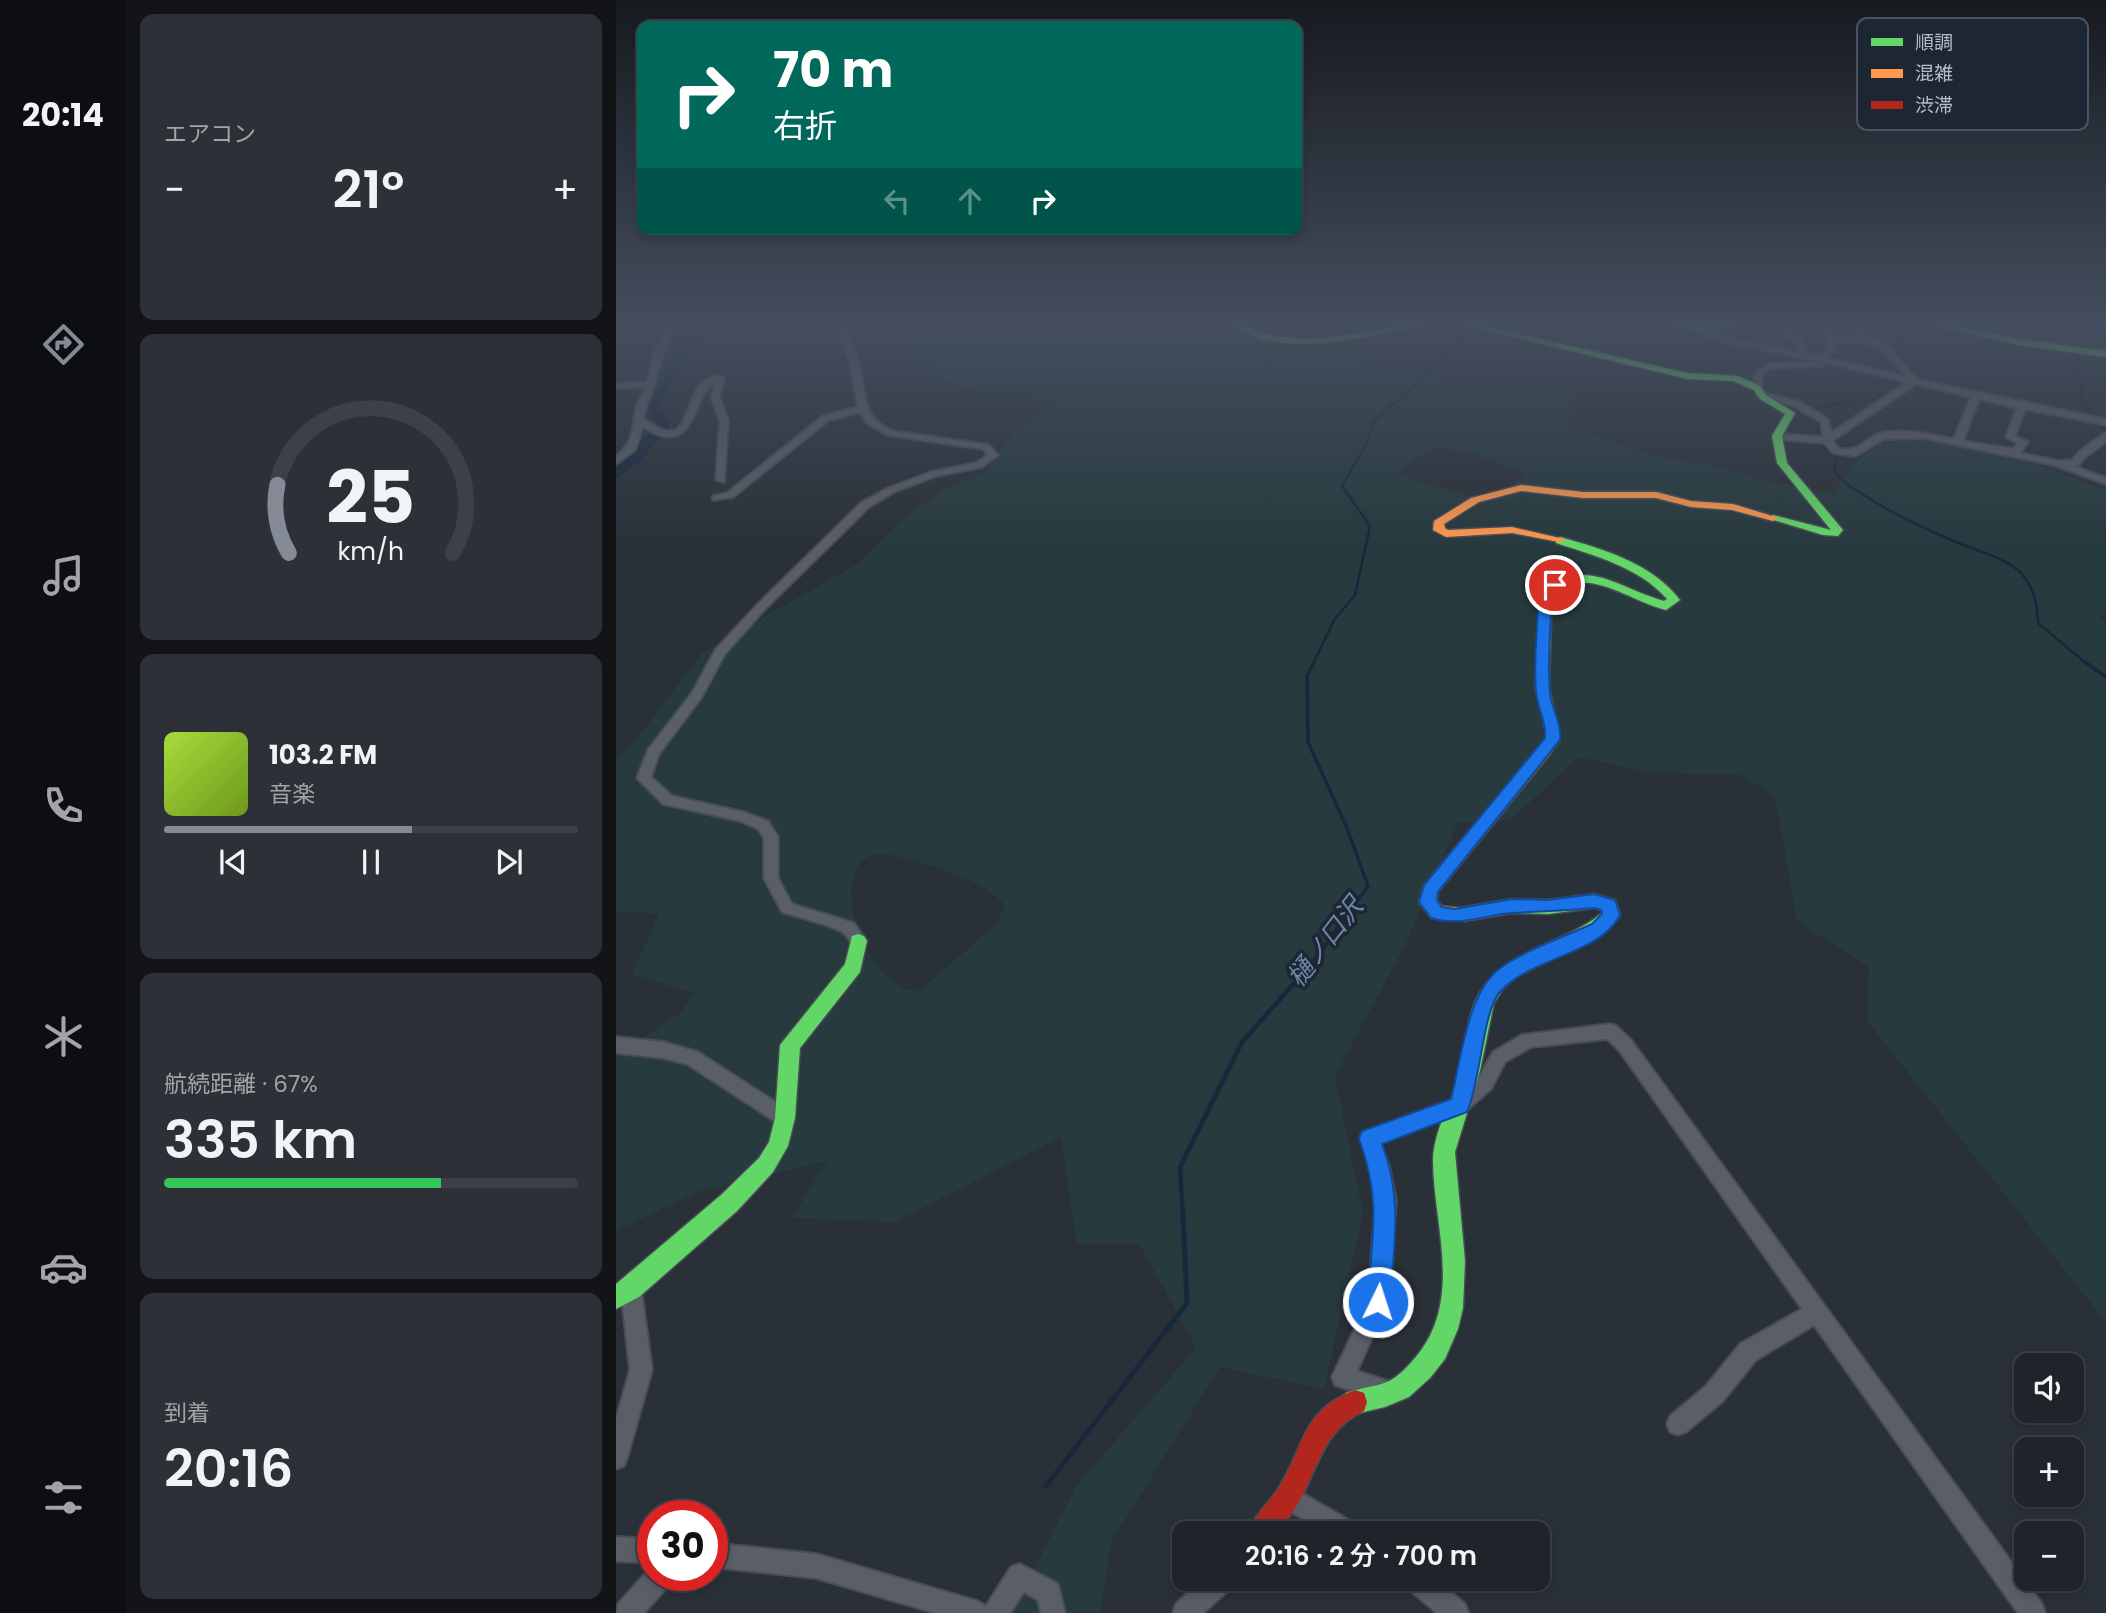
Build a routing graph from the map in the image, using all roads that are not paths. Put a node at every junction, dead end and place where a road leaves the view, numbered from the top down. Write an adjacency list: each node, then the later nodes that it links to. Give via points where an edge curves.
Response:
1 (644, 396): 12 (street)
2 (699, 396): 12 (street, via 682,431 658,433)
3 (716, 396): 21 (street, via 724,421)
4 (859, 396): 11 (street)
5 (1767, 396): 15 (street, via 1790,413)
6 (1775, 396): 16 (street, via 1825,421)
7 (1892, 396): 16 (street)
8 (1975, 396): 17 (street)
9 (1981, 396): 10 (street)
10 (2022, 406): 13 (street); 18 (street, via 2010,438 2022,444 2016,452)
11 (861, 409): 23 (street, via 826,418 730,495); 24 (street, via 882,430 986,447 993,456 979,465 934,474 891,490 865,505 720,652 697,695 653,753 645,778 668,800 763,825 771,837 771,878 787,908 848,927)
12 (640, 419): 19 (street, via 632,448)
13 (2106, 422)
14 (2106, 436): 20 (street, via 2081,453 2076,463)
15 (1777, 437): 16 (street); 26 (street, via 1776,453 1786,471 1817,502 1836,532 1827,534 1733,507 1691,504 1656,495 1583,495 1521,488 1475,500 1438,523 1446,534 1521,531 1615,560 1660,583 1674,600 1666,606 1657,604 1614,582 1592,578 1566,581 1546,592 1542,682 1553,740 1430,890 1428,902 1437,913 1455,916 1512,906 1594,901 1609,905 1611,915 1606,924 1588,935 1507,973 1491,989)
16 (1827, 440): 17 (street, via 1831,448 1848,453 1882,436)
17 (1958, 440): 18 (street)
18 (1994, 450): 20 (street)
19 (616, 461)
20 (2057, 463): 22 (street)
21 (721, 480)
22 (2106, 481)
23 (716, 498)
24 (858, 941): 27 (street, via 854,967 790,1045)
25 (616, 1045): 27 (street, via 692,1058)
26 (1460, 1105): 29 (street, via 1485,1083 1499,1056 1528,1040 1610,1031 1625,1045); 30 (street, via 1450,1127 1444,1170 1455,1266 1451,1321 1437,1352 1399,1389); 30 (street, via 1369,1139 1386,1201 1378,1302 1343,1377)
27 (785, 1118): 28 (street, via 778,1146 766,1165)
28 (624, 1293): 32 (street, via 641,1370)
29 (1817, 1312): 31 (street, via 1748,1352 1714,1394); 48 (street)
30 (1389, 1392): 33 (street, via 1339,1407 1312,1443)
31 (1678, 1424)
32 (616, 1458)
33 (1288, 1497): 34 (street); 35 (street)
34 (1269, 1521)
35 (1329, 1521)
36 (616, 1549): 37 (street)
37 (637, 1550)
38 (728, 1557): 43 (street, via 816,1566)
39 (647, 1591): 42 (street)
40 (1209, 1591): 46 (street)
41 (1430, 1591): 47 (street)
42 (627, 1613)
43 (977, 1613)
44 (996, 1613): 45 (street, via 1020,1576 1049,1593)
45 (1053, 1613)
46 (1185, 1613)
47 (1456, 1613)
48 (2033, 1613)

